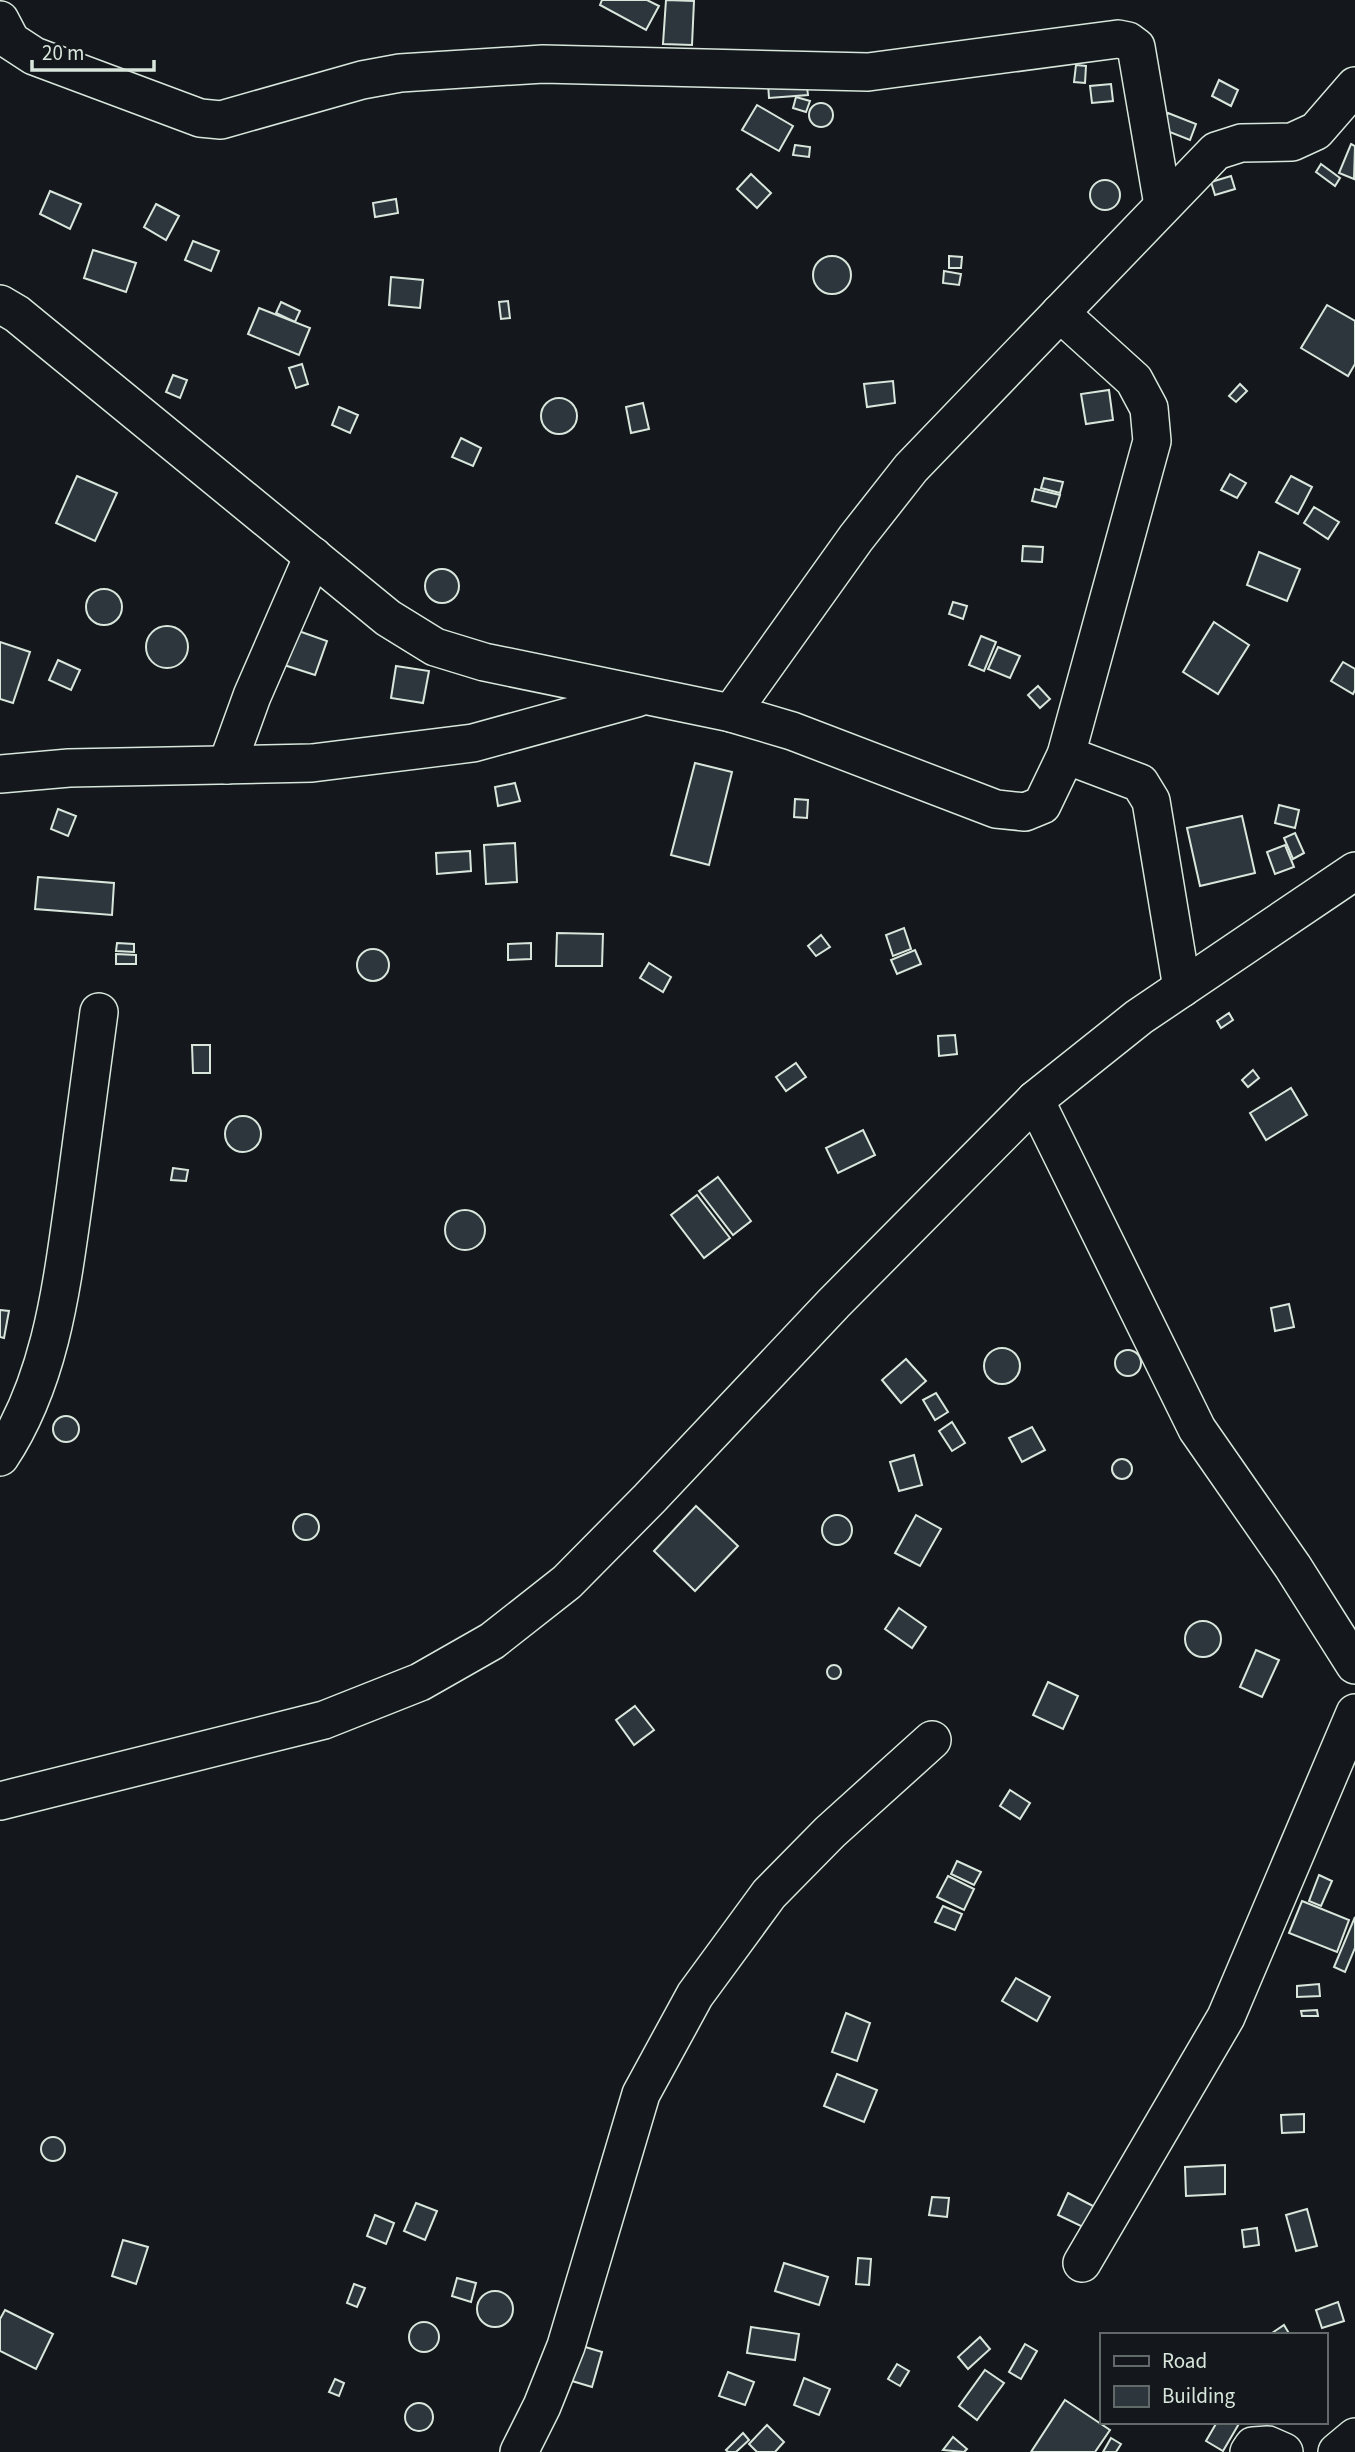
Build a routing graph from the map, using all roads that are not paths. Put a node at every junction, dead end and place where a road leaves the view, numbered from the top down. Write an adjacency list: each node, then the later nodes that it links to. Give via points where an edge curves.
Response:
1 (0, 23): 3 (street, via 11,41 34,57 200,118 221,120 400,73 543,64 868,72 1118,39 1136,47)
2 (1355, 86): 3 (street, via 1316,131 1292,142 1241,143 1216,151)
3 (1163, 205): 5 (street)
4 (0, 304): 6 (street)
5 (1060, 313): 8 (street, via 911,468); 9 (street, via 1134,380 1149,408 1152,441)
6 (313, 556): 7 (street, via 388,618 435,647 484,662); 10 (street)
7 (645, 695): 8 (street); 10 (street, via 473,743 312,764)
8 (731, 713): 9 (street, via 792,731 996,809 1025,811 1042,805)
9 (1066, 755): 13 (street, via 1140,783 1151,801)
10 (227, 765): 11 (street)
11 (0, 774)
12 (1355, 871): 13 (street)
13 (1182, 988): 15 (street)
14 (99, 1012): 16 (street, via 62,1284 38,1384 19,1429)
15 (1035, 1100): 17 (street, via 1197,1429); 20 (street, via 568,1582 492,1641 419,1682 324,1720)
16 (0, 1457)
17 (1355, 1665)
18 (1355, 1713): 21 (street, via 1226,2017)
19 (932, 1740): 23 (street, via 769,1894 695,1995 641,2094 566,2346)
20 (0, 1801)
21 (1082, 2263)
22 (1355, 2437): 26 (street)
23 (519, 2452)
24 (1249, 2452): 25 (street, via 1253,2446 1268,2445)
25 (1284, 2452)
26 (1337, 2452)

